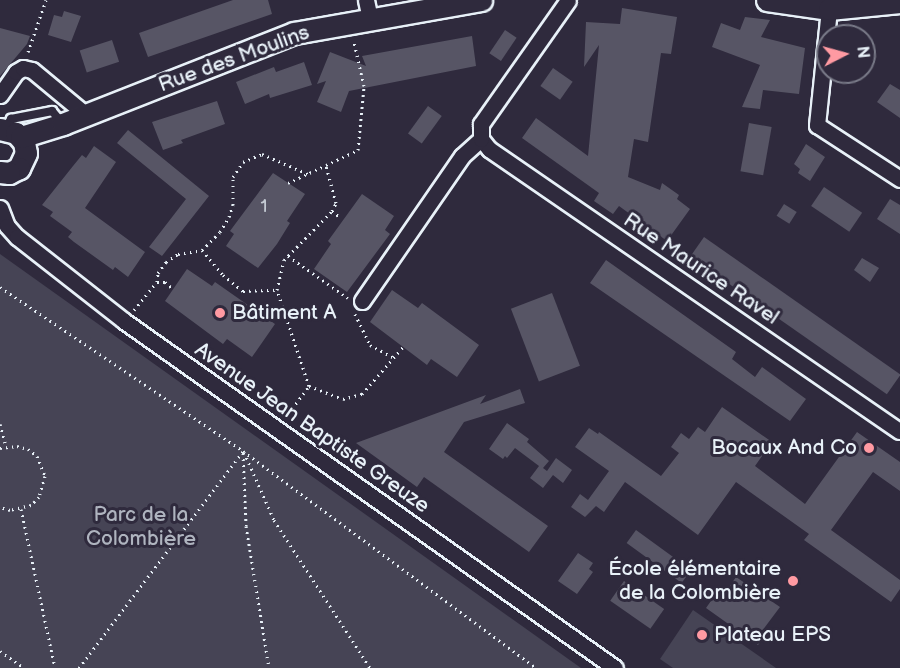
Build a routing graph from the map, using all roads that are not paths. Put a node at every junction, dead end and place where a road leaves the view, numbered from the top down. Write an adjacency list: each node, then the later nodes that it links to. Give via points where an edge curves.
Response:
1 (481, 0): 6 (street, Rue des Moulins)
2 (568, 0): 11 (street, via 481,124)
3 (767, 0): 5 (street)
4 (900, 2): 5 (street)
5 (829, 9): 14 (street, via 817,125)
6 (368, 10): 8 (street, Rue des Moulins, via 349,23 294,33)
7 (0, 95): 8 (street, via 16,72 23,68 32,70)
8 (85, 114): 9 (street, Rue des Moulins)
9 (63, 124): 10 (street, Rue des Moulins); 12 (street, Rue des Moulins)
10 (9, 132): 12 (street, via 26,147)
11 (481, 139): 16 (street, via 462,156); 17 (street, Rue Maurice Ravel, via 489,149)
12 (25, 158): 13 (street, Rue des Moulins, via 14,171)
13 (0, 172)
14 (900, 179)
15 (0, 208): 18 (street, Avenue Jean Baptiste Greuze, via 7,226 17,237 124,321)
16 (361, 304)
17 (900, 431)
18 (615, 668)

